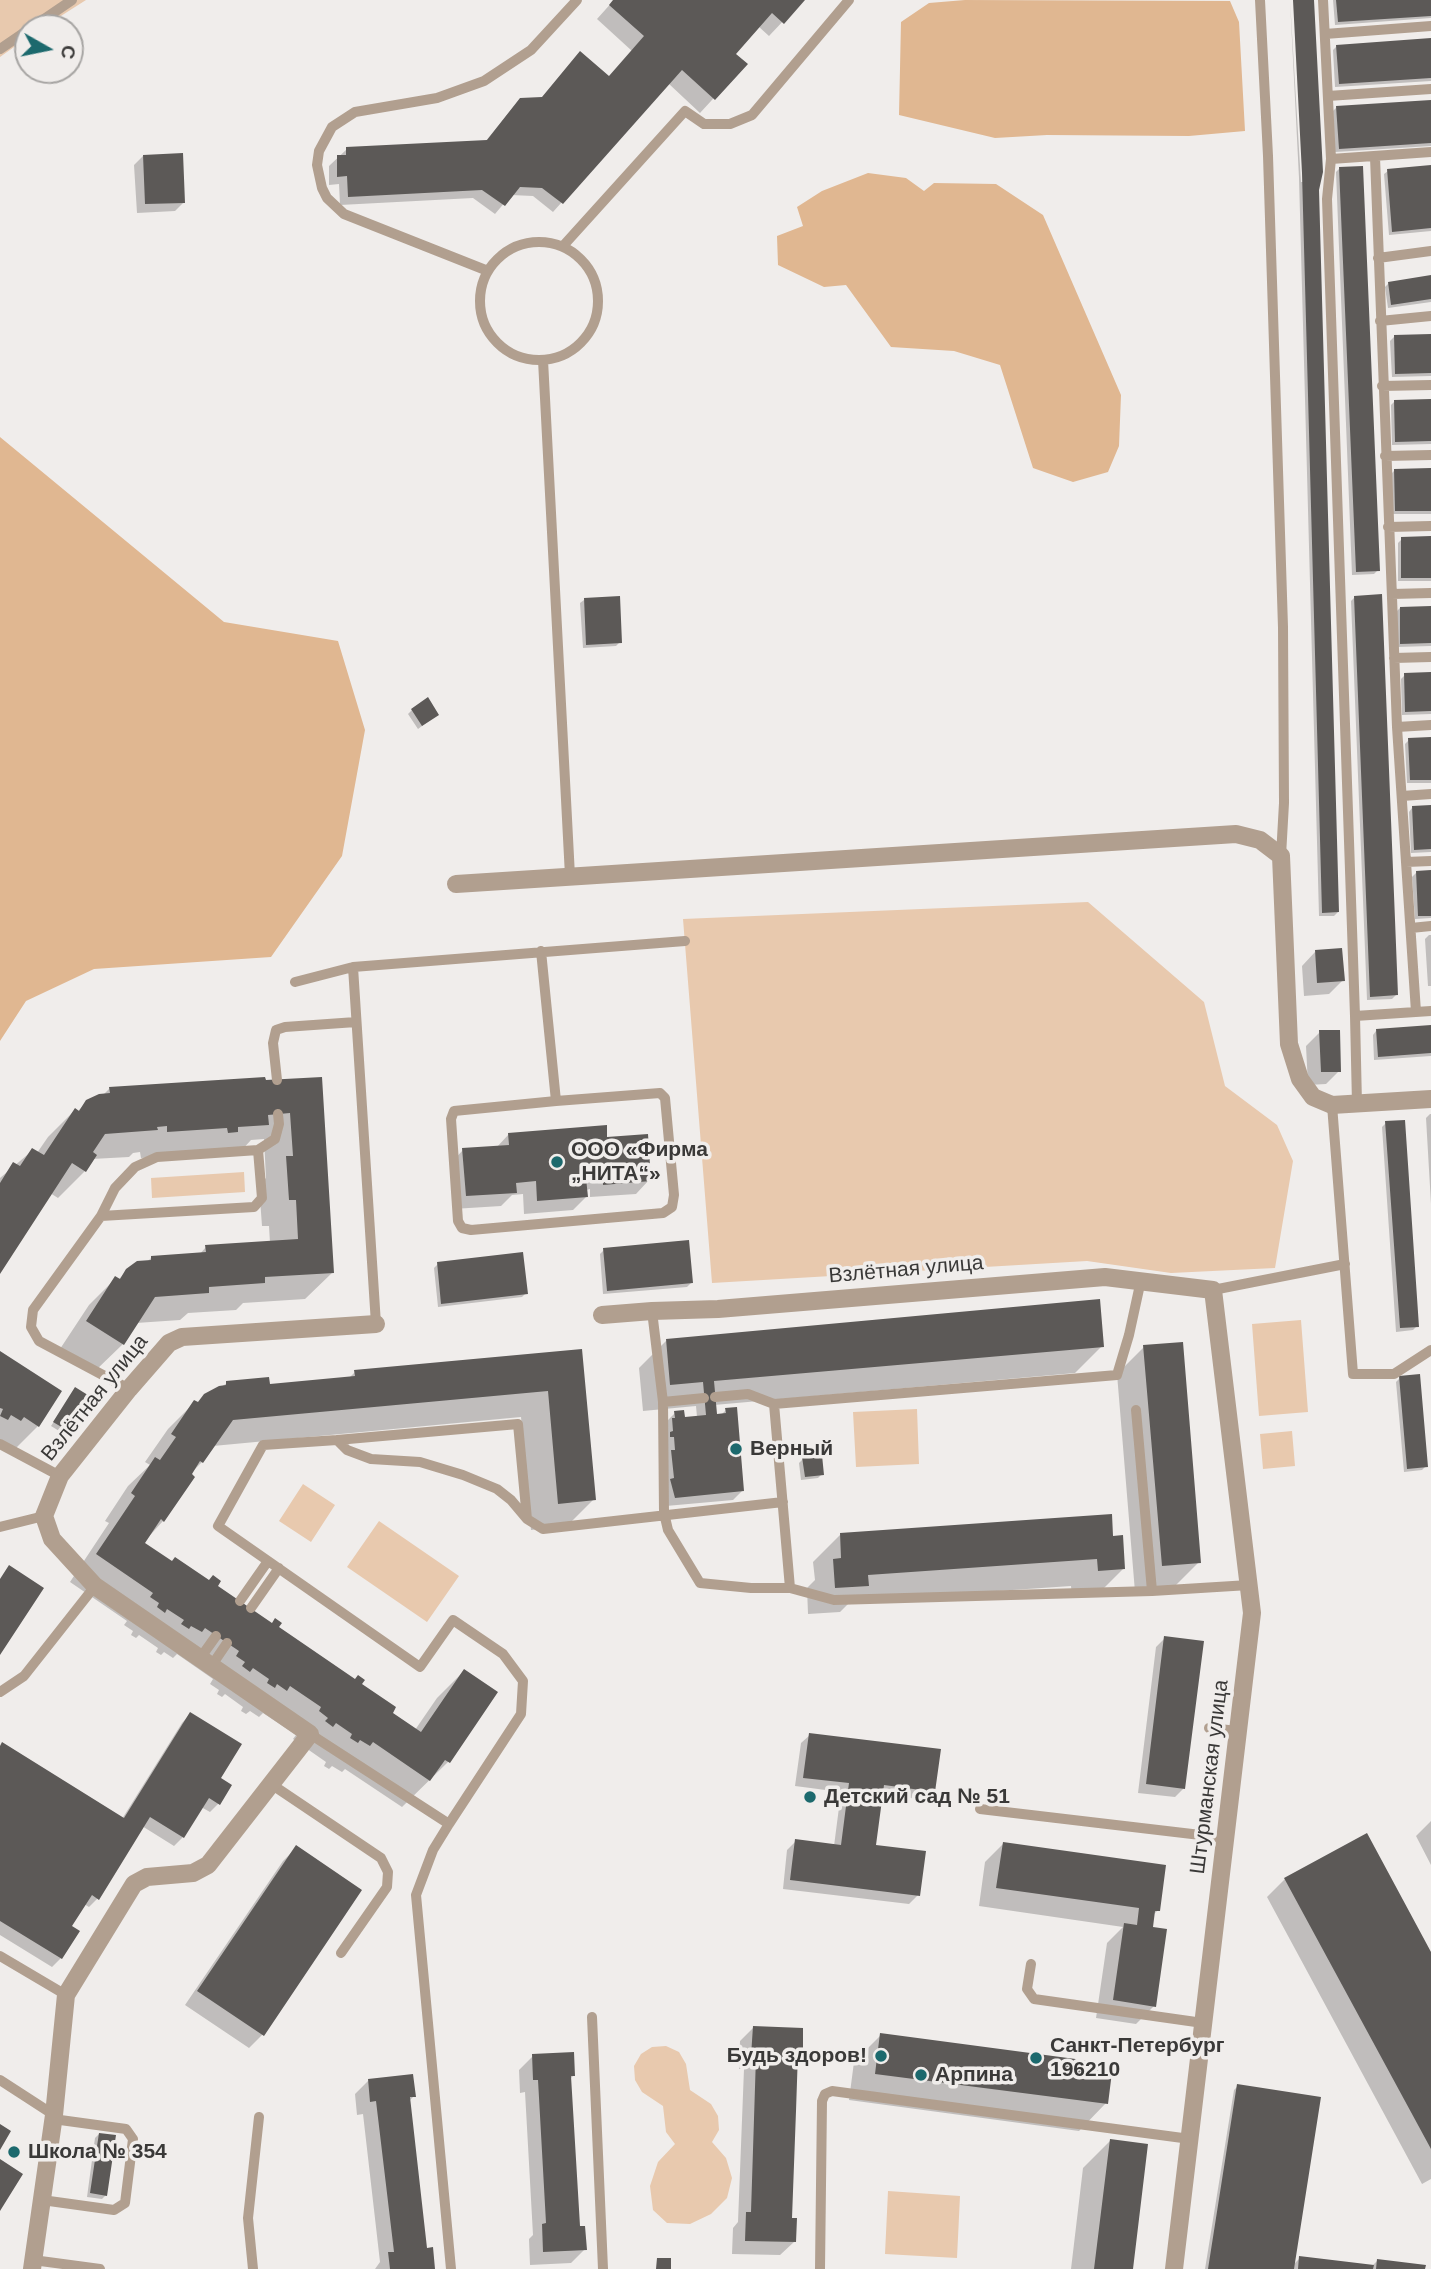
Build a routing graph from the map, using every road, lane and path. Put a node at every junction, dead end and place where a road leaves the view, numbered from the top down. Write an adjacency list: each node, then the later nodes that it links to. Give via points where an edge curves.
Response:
1 (72, 0): 6 (lane)
2 (577, 0): 17 (lane, via 531,50 484,80 437,98 355,112 332,127 319,151 322,188 344,214)
3 (849, 0): 14 (lane, via 752,114 730,124 704,124 685,111)
4 (1260, 0): 35 (lane, via 1283,627)
5 (1323, 0): 8 (lane)
6 (51, 14)
7 (1431, 26): 8 (lane)
8 (1325, 34): 10 (lane)
9 (1431, 89): 10 (lane)
10 (1328, 96): 13 (lane)
11 (1431, 152): 12 (lane)
12 (1375, 157): 13 (lane); 16 (lane)
13 (1331, 159): 48 (lane, via 1327,199)
14 (563, 246): 17 (lane, via 521,244); 20 (lane, via 593,276 599,304 582,342)
15 (1431, 251): 16 (lane)
16 (1378, 258): 19 (lane)
17 (488, 271): 20 (lane, via 480,298 489,332 516,355)
18 (1431, 316): 19 (lane)
19 (1380, 321): 22 (lane)
20 (543, 360): 38 (lane)
21 (1431, 385): 22 (lane)
22 (1382, 386): 24 (lane)
23 (1431, 455): 24 (lane)
24 (1385, 456): 26 (lane)
25 (1431, 526): 26 (lane)
26 (1388, 527): 28 (lane)
27 (1431, 593): 28 (lane)
28 (1392, 594): 30 (lane)
29 (1431, 657): 30 (lane)
30 (1394, 658): 32 (lane)
31 (1431, 725): 32 (lane)
32 (1397, 727): 34 (lane)
33 (1431, 794): 34 (lane)
34 (1402, 796): 37 (lane)
35 (1281, 856): 38 (street, via 1260,840 1236,834); 54 (street, via 1289,1044 1300,1079 1313,1097)
36 (1431, 860): 37 (lane)
37 (1406, 862): 41 (lane)
38 (570, 876): 39 (street)
39 (456, 884)
40 (1431, 926): 41 (lane)
41 (1411, 928): 47 (lane)
42 (685, 941): 43 (lane)
43 (541, 951): 44 (lane); 52 (lane)
44 (353, 967): 45 (lane); 49 (lane)
45 (295, 982)
46 (1431, 1010): 47 (lane)
47 (1416, 1012): 48 (lane)
48 (1355, 1016): 53 (lane)
49 (356, 1022): 50 (lane, via 276,1030); 63 (lane)
50 (276, 1080)
51 (1431, 1099): 53 (street)
52 (556, 1101): 52 (lane, via 454,1111 451,1119 462,1228 663,1213 672,1207 665,1098 660,1093)
53 (1357, 1104): 54 (street)
54 (1332, 1105): 58 (lane)
55 (278, 1114): 56 (lane, via 275,1139)
56 (258, 1150): 57 (lane, via 157,1157 128,1174); 57 (lane, via 262,1198 254,1207)
57 (101, 1216): 65 (lane, via 33,1310 32,1327 39,1341)
58 (1345, 1264): 60 (lane); 64 (lane, via 1353,1374 1394,1374)
59 (1141, 1280): 60 (street, Взлётная улица); 61 (street, Взлётная улица, via 1105,1277); 67 (lane, via 1116,1375)
60 (1213, 1290): 79 (street, Штурманская улица)
61 (652, 1311): 62 (street, Взлётная улица); 66 (lane)
62 (602, 1315)
63 (376, 1324): 65 (street, Взлётная улица, via 183,1337 169,1343)
64 (1431, 1350)
65 (129, 1389): 71 (street, Взлётная улица)
66 (663, 1402): 67 (lane, via 748,1394); 73 (lane)
67 (774, 1404): 72 (lane)
68 (1136, 1410): 82 (lane)
69 (337, 1440): 75 (lane, via 347,1450 371,1459 420,1462 497,1489); 75 (lane, via 518,1424); 77 (lane, via 262,1445 218,1526)
70 (0, 1444): 71 (lane)
71 (60, 1476): 74 (street, Взлётная улица)
72 (783, 1502): 73 (lane); 81 (lane)
73 (664, 1513): 75 (lane, via 544,1529); 81 (lane, via 667,1531 700,1583)
74 (44, 1516): 76 (lane); 80 (street, via 52,1539)
75 (527, 1519)
76 (0, 1527)
77 (268, 1561): 78 (lane); 83 (lane)
78 (279, 1568): 84 (lane); 94 (lane, via 420,1668 453,1620 503,1654 523,1681 521,1714)
79 (1248, 1585): 82 (lane); 90 (street, Штурманская улица, via 1252,1613)
80 (95, 1586): 87 (street); 88 (lane, via 24,1676)
81 (790, 1588): 82 (lane, via 834,1600)
82 (1152, 1591)
83 (240, 1601)
84 (251, 1608)
85 (216, 1636): 87 (lane)
86 (227, 1643): 87 (lane)
87 (206, 1661): 91 (street)
88 (0, 1692)
89 (1209, 1728): 90 (lane)
90 (1238, 1731): 95 (street, Штурманская улица)
91 (310, 1734): 92 (street); 94 (lane)
92 (271, 1784): 96 (lane, via 382,1858 388,1872 387,1887); 99 (street, via 208,1865 193,1873 147,1877 134,1884)
93 (980, 1809): 95 (lane)
94 (449, 1824): 111 (lane, via 433,1850 416,1895)
95 (1226, 1838): 101 (street, Штурманская улица)
96 (341, 1953)
97 (0, 1956): 99 (lane)
98 (1031, 1964): 101 (lane, via 1027,1989 1034,1998)
99 (66, 1996): 103 (street)
100 (592, 2017): 112 (lane)
101 (1203, 2023): 105 (street, Штурманская улица)
102 (0, 2080): 103 (lane)
103 (53, 2117): 106 (street); 106 (lane, via 126,2129 133,2139 125,2203 114,2210)
104 (259, 2117): 110 (lane, via 248,2218)
105 (1190, 2139): 113 (lane, via 832,2091 822,2101); 114 (street, Штурманская улица)
106 (42, 2200): 107 (street)
107 (32, 2264): 108 (lane)
108 (65, 2267): 109 (lane)
109 (100, 2269)
110 (253, 2269)
111 (451, 2269)
112 (603, 2269)
113 (820, 2269)
114 (1174, 2269)

